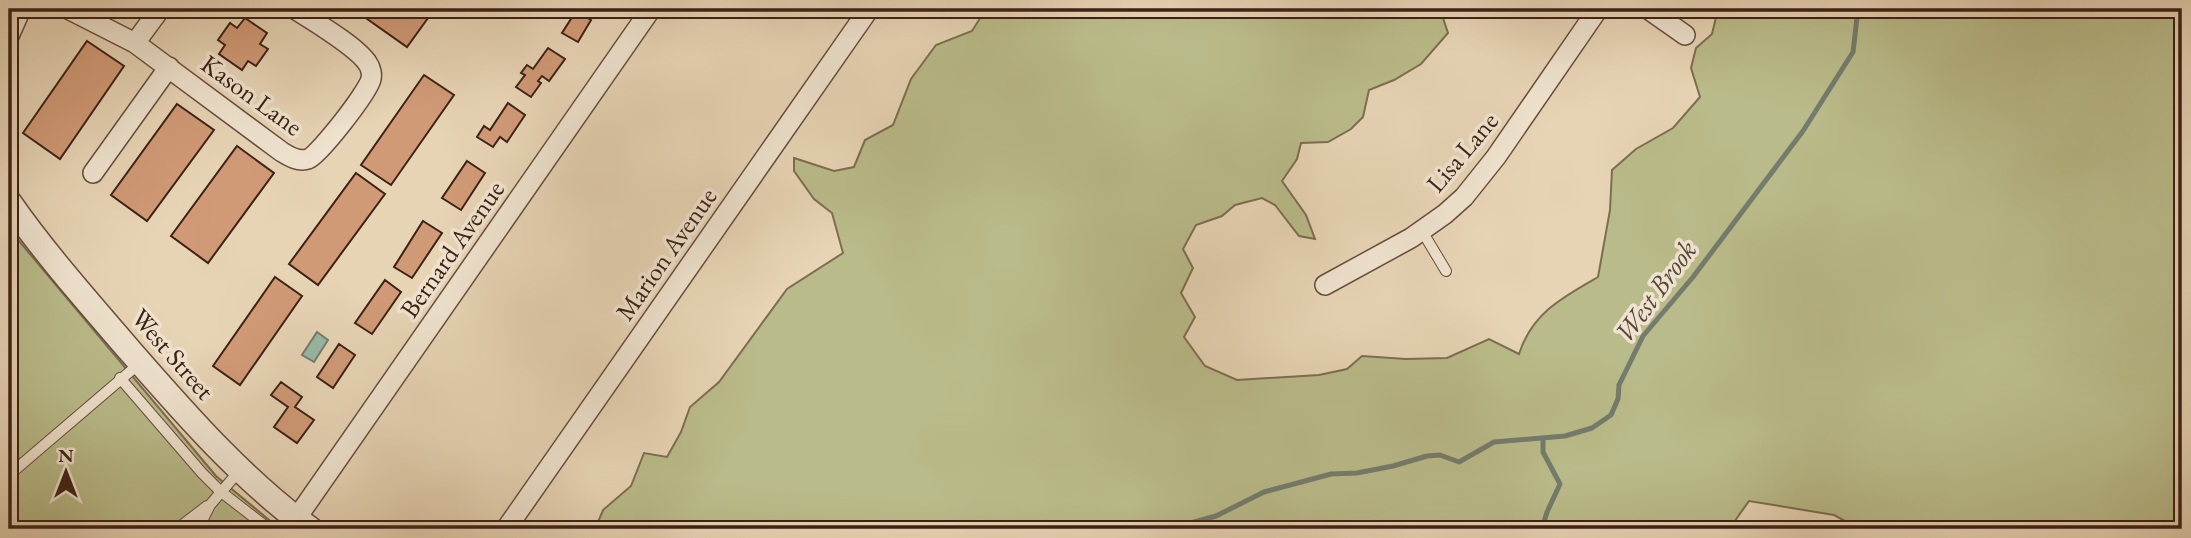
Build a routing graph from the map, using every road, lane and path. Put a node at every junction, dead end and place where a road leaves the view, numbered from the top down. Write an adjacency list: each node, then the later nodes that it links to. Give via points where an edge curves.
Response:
1 (21, 9): 10 (street)
2 (68, 9): 11 (street, Kason Lane)
3 (160, 9): 11 (street)
4 (295, 9): 12 (street, Kason Lane, via 355,50 368,64 371,78 316,155 295,159 282,152)
5 (651, 9): 24 (street, Bernard Avenue)
6 (869, 9): 28 (street, Marion Avenue)
7 (1598, 9): 15 (street, Lisa Lane, via 1479,180)
8 (1648, 9): 9 (street)
9 (1685, 35)
10 (9, 36)
11 (135, 43): 12 (street, Kason Lane)
12 (169, 67): 13 (street, Kason Lane)
13 (93, 173)
14 (9, 202): 18 (street, West Street)
15 (1422, 231): 16 (lane); 17 (street, Lisa Lane)
16 (1446, 271)
17 (1325, 285)
18 (140, 362): 19 (lane); 20 (street, West Street)
19 (120, 378): 21 (lane); 22 (lane)
20 (240, 470): 22 (lane); 24 (street, West Street)
21 (9, 475)
22 (220, 491): 23 (lane); 27 (lane)
23 (210, 505): 25 (lane); 26 (lane)
24 (303, 524)
25 (177, 529)
26 (198, 529)
27 (269, 529)
28 (506, 529)

